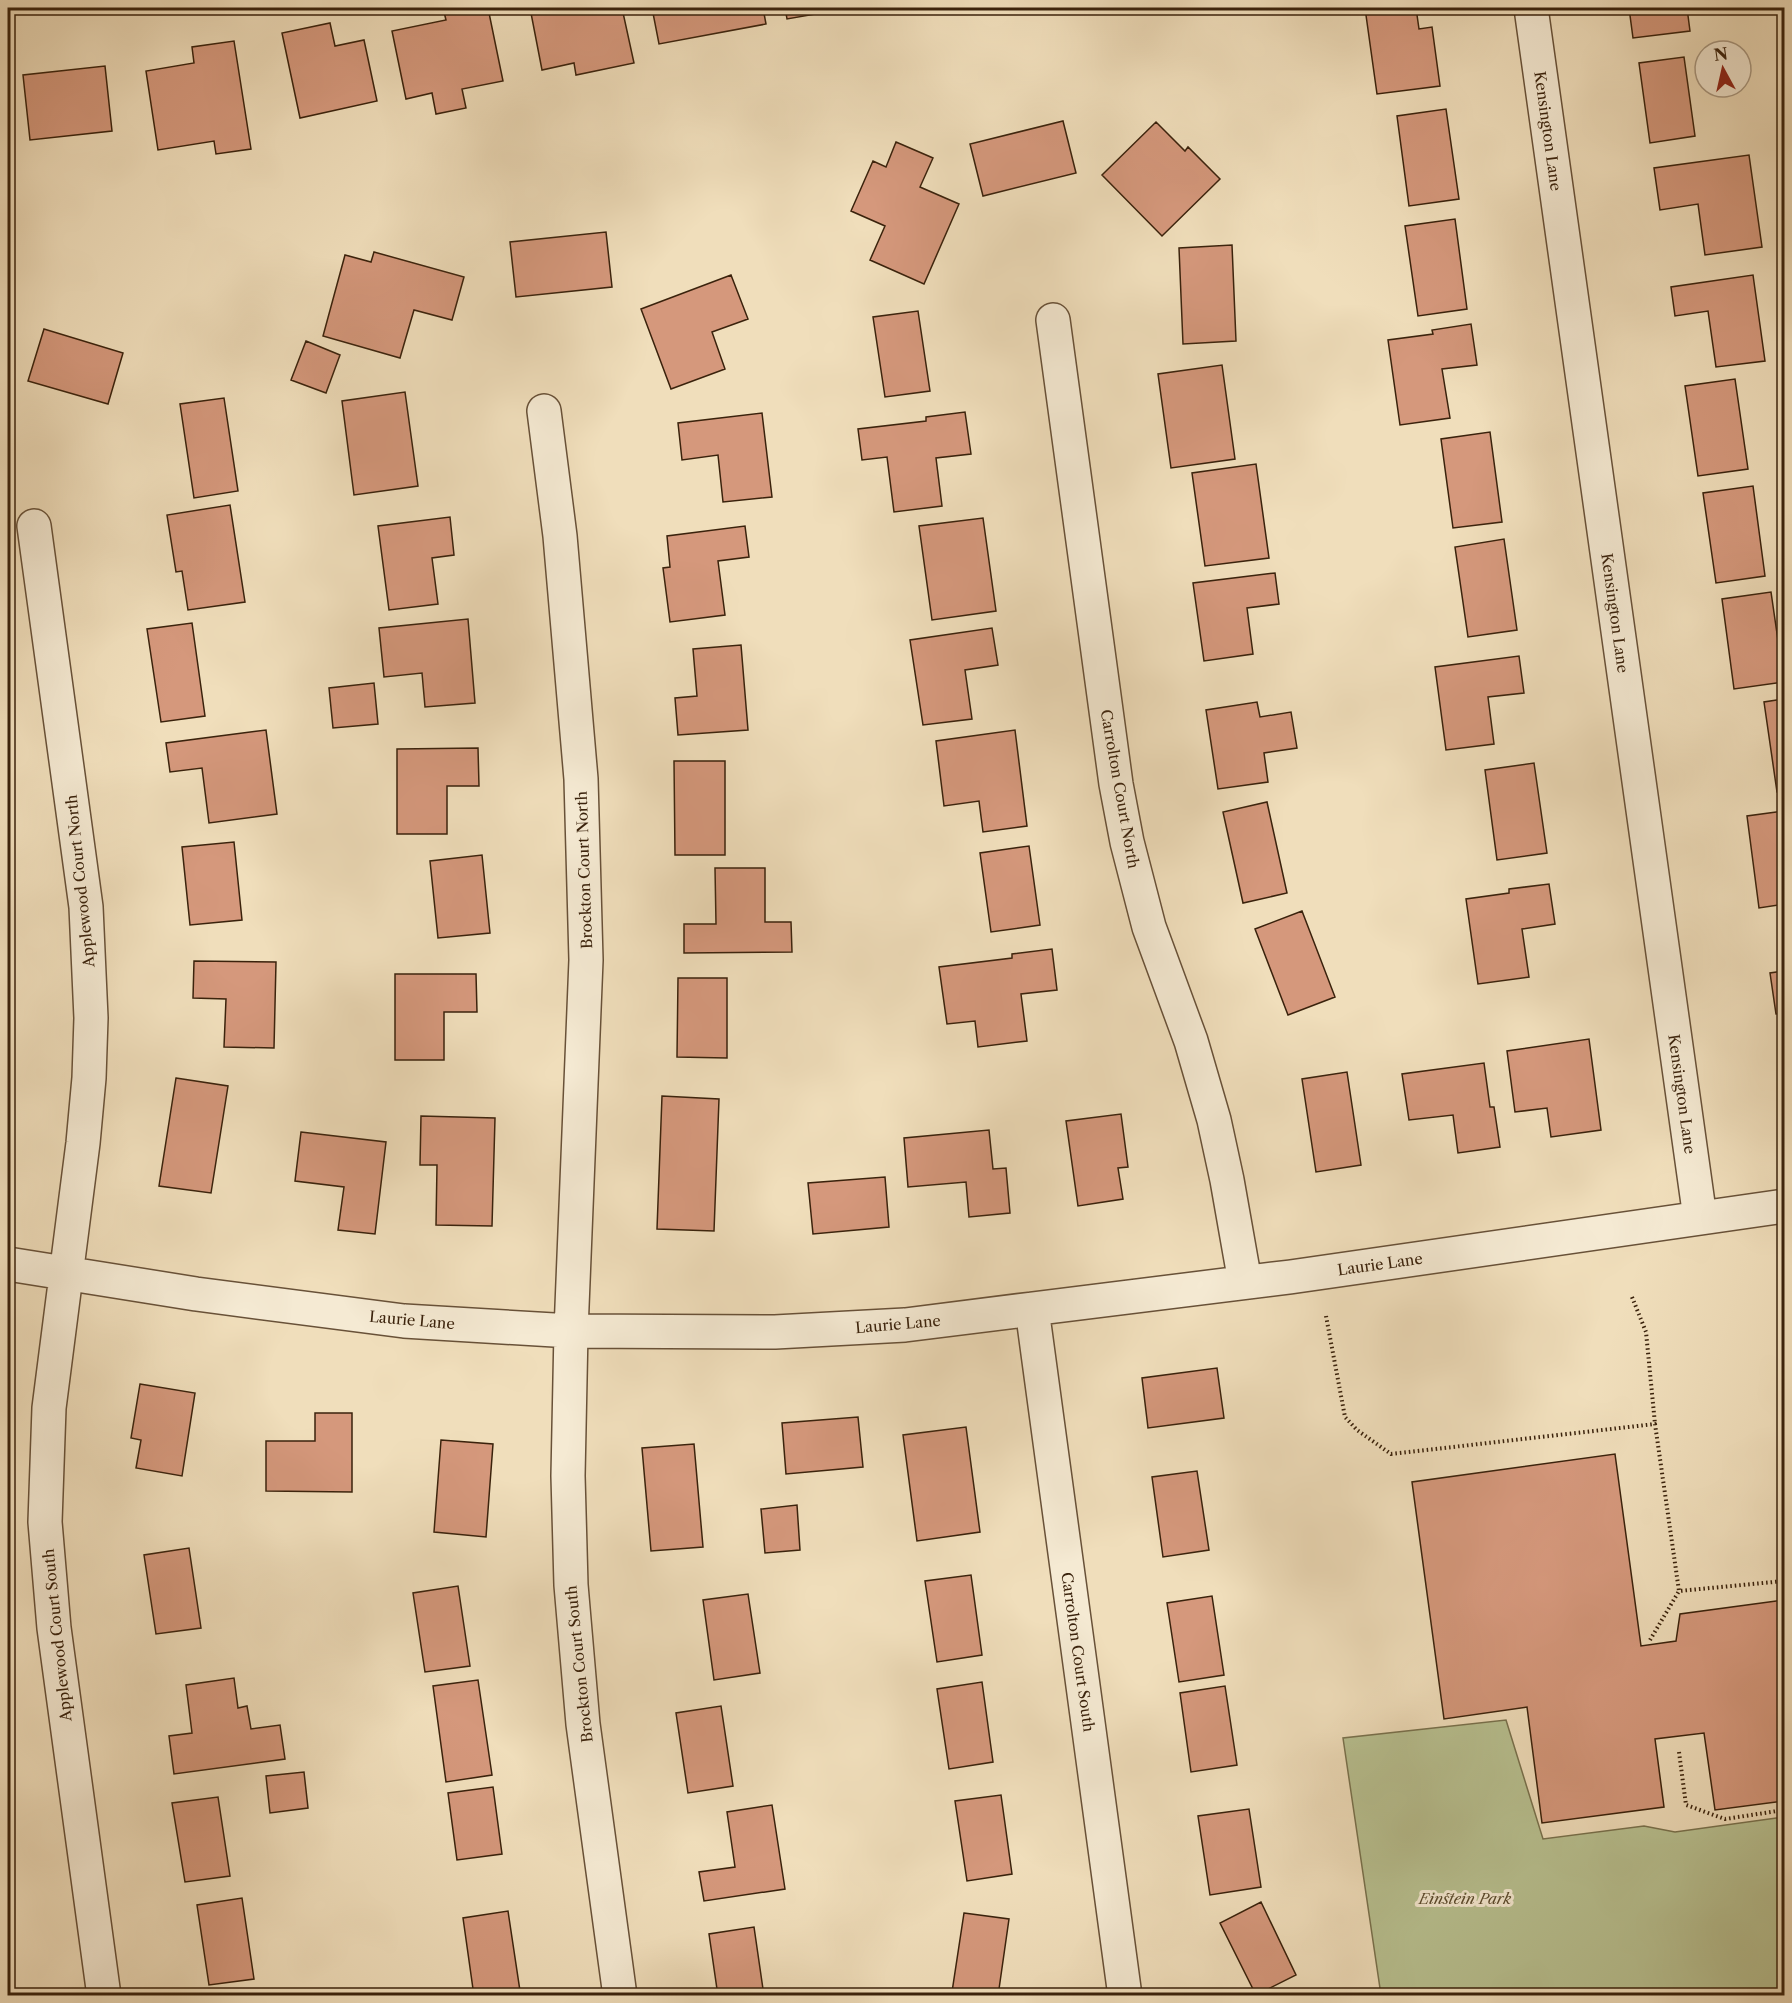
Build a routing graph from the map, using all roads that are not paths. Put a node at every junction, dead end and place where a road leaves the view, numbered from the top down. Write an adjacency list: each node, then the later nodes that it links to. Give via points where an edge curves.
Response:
1 (1531, 8): 6 (street, Kensington Lane)
2 (1053, 320): 9 (street, Carrolton Court North, via 1127,842 1149,927 1191,1041 1214,1120)
3 (544, 411): 11 (street, Brockton Court North, via 560,537 581,779 586,960)
4 (34, 525): 8 (street, Applewood Court North, via 90,963 83,1143)
5 (1785, 1206): 6 (street, Laurie Lane)
6 (1700, 1218): 9 (street, Laurie Lane)
7 (8, 1264): 8 (street, Laurie Lane)
8 (66, 1273): 11 (street, Laurie Lane, via 404,1321); 12 (street, Applewood Court South, via 49,1408 45,1522 54,1628)
9 (1245, 1282): 10 (street, Laurie Lane)
10 (1032, 1309): 11 (street, Laurie Lane, via 905,1325 775,1332); 14 (street, Carrolton Court South)
11 (571, 1331): 13 (street, Brockton Court South, via 568,1522 575,1642)
12 (104, 1995)
13 (620, 1995)
14 (1125, 1995)

